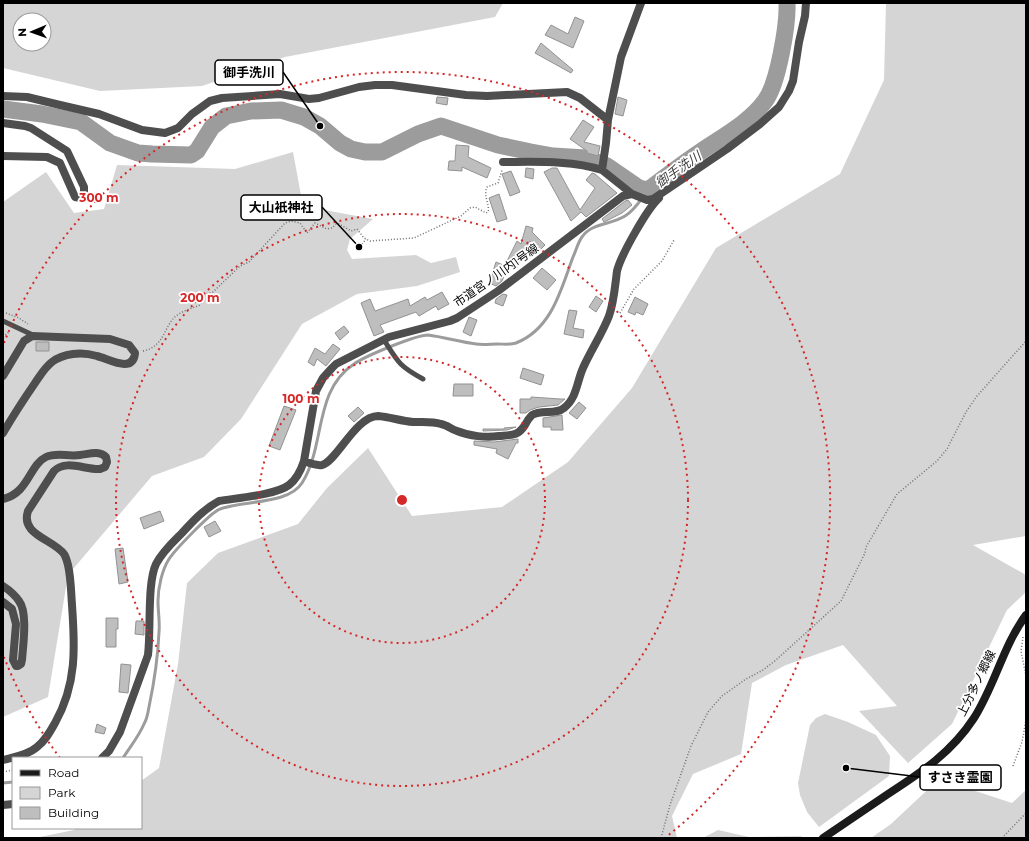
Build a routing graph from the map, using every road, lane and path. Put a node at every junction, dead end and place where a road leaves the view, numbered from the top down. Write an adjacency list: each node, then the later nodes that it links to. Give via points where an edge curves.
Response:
1 (640, 3): 4 (street, via 621,57)
2 (806, 3): 9 (street, via 793,81 784,100 760,124)
3 (3, 96): 4 (street, via 60,105 98,114 142,130 165,133 178,128 210,101 222,98 280,94 319,98 375,85 487,96 566,92 580,98)
4 (608, 120): 8 (street)
5 (3, 123): 6 (street, via 31,128 67,152 84,187 84,194 80,198 75,196 60,163 52,158)
6 (3, 156)
7 (503, 162): 8 (street); 11 (path, via 498,184 487,187 486,190 488,212 475,207 470,208 461,216 414,238 370,241)
8 (602, 166): 10 (street)
9 (673, 185): 10 (street, via 649,200); 23 (street, via 653,204 623,254 609,315 582,370 580,382 565,408 536,413 517,434 497,437 468,434 444,424 376,416 358,427 324,464)
10 (634, 194): 18 (street, 市道宮ノ川内1号線, via 623,196 498,291 457,318 398,335)
11 (366, 239): 13 (path); 19 (path, via 357,229 350,231 339,224 327,229 315,223 308,233 300,223 285,222 249,262 240,266 213,292 205,294 200,305 179,314 156,346)
12 (674, 240): 14 (path, via 662,260 634,289)
13 (362, 244)
14 (619, 315)
15 (3, 321): 16 (lane)
16 (36, 336): 19 (street, via 110,339 129,345); 20 (street, via 24,341)
17 (1026, 341): 36 (path, via 977,396 937,461 897,494 866,547 841,601 776,660 722,696 708,712 691,746)
18 (385, 342): 21 (lane, via 403,367); 23 (street, 市道宮ノ川内1号線, via 336,364 323,378 314,398)
19 (135, 353): 22 (street, via 130,364 81,354 63,356 53,361 42,372)
20 (3, 376)
21 (423, 379)
22 (3, 432)
23 (308, 462): 32 (street, 市道宮ノ川内1号線, via 284,488 219,501 210,506 188,526 156,563 151,593 150,642 145,665 120,732)
24 (3, 499): 31 (street, via 14,495 22,488 45,457 99,453 106,457 105,467 100,469 70,465 58,468 26,516 31,530 58,548 66,558 70,577 74,666 60,714 46,738 37,748)
25 (3, 586): 26 (street, via 20,602 24,618 22,660 18,666 13,660 16,624 14,615 12,609)
26 (3, 602)
27 (1026, 615): 28 (main road, 上分多ノ郷線)
28 (1016, 629): 29 (path, via 1024,638 1021,651); 37 (main road, 上分多ノ郷線, via 980,707 965,731 942,756)
29 (1026, 676)
30 (1026, 721): 33 (path)
31 (13, 757)
32 (103, 757)
33 (1013, 766)
34 (1026, 813): 38 (path)
35 (1026, 835): 39 (path)
36 (661, 838)
37 (823, 838)
38 (1002, 838)
39 (1024, 838)

